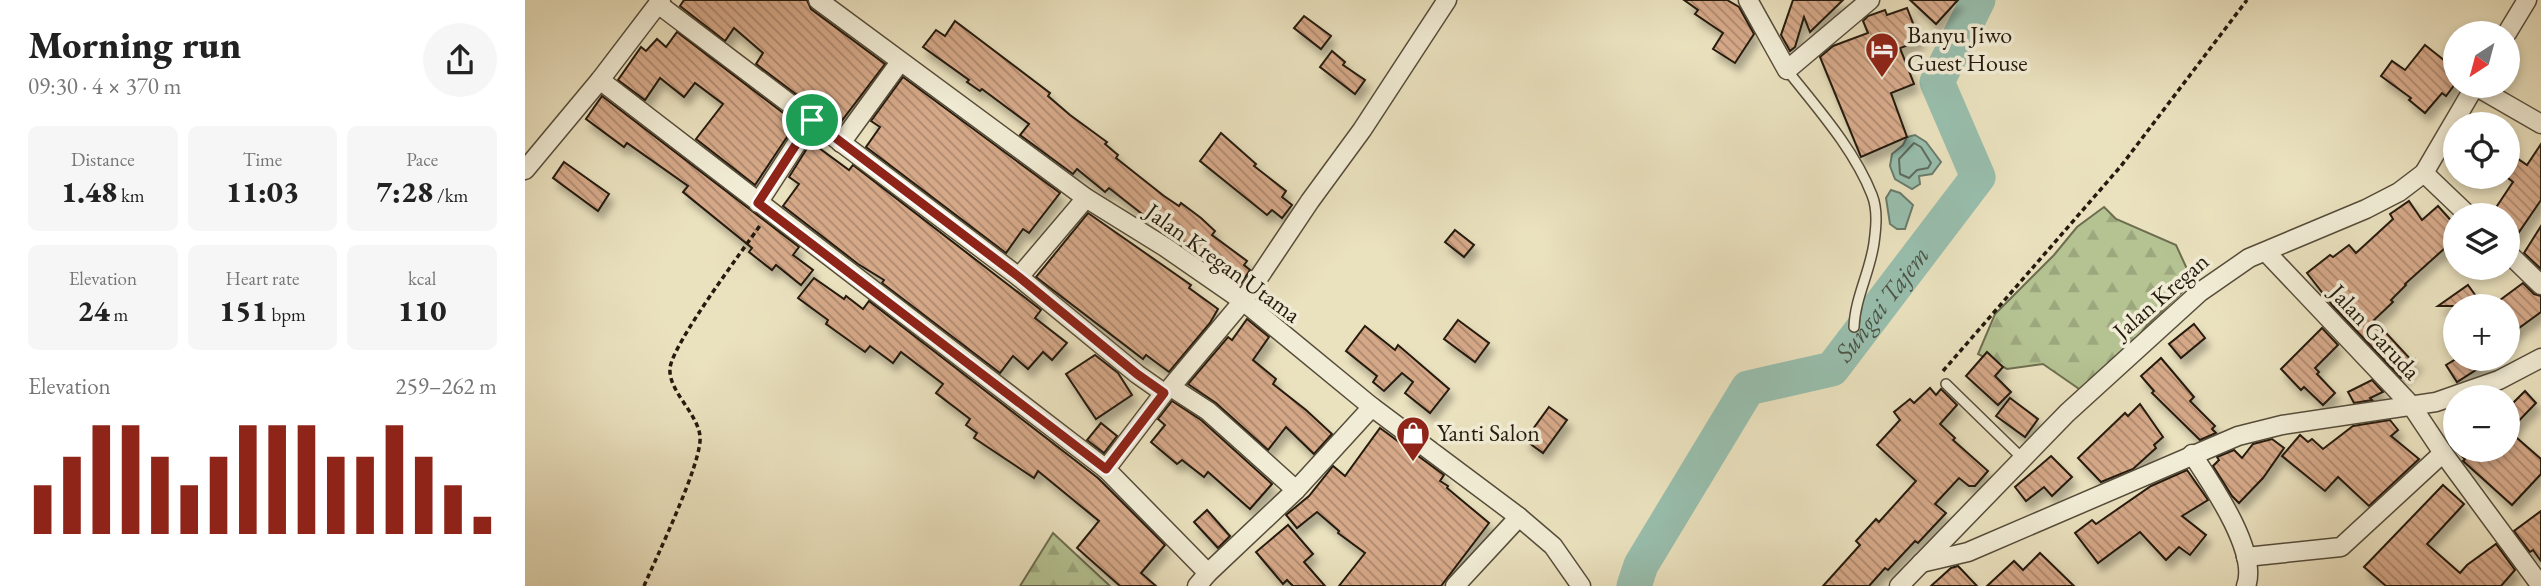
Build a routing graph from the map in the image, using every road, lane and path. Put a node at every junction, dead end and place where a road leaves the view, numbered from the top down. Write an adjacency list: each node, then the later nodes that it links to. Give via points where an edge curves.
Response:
1 (818, 0): 9 (street, Jalan Kregan Utama)
2 (1447, 0): 26 (street)
3 (1748, 0): 10 (street)
4 (1870, 0): 10 (street)
5 (2247, 0): 29 (path, via 2121,166 1941,374)
6 (2528, 0): 8 (street)
7 (659, 2): 11 (street); 14 (street)
8 (2515, 21)
9 (900, 62): 16 (street); 19 (street, Jalan Kregan Utama)
10 (1787, 69): 27 (lane, via 1844,144 1872,195 1874,246)
11 (600, 80): 17 (street); 21 (street)
12 (2468, 98): 18 (street, Jalan Kregan)
13 (2496, 98): 15 (street)
14 (812, 120): 16 (street); 21 (street)
15 (2541, 124)
16 (841, 143): 24 (street)
17 (525, 170)
18 (2424, 173): 20 (street); 22 (street, Jalan Kregan, via 2399,192)
19 (1086, 198): 24 (street); 26 (street, Jalan Kregan Utama)
20 (2455, 203)
21 (764, 208): 36 (street); 43 (path, via 672,361 672,383 693,417 699,447)
22 (2266, 252): 30 (street, Jalan Garuda); 34 (street, Jalan Kregan, via 2234,266 2200,292)
23 (2520, 265): 25 (street)
24 (1019, 277): 36 (street, via 1164,393)
25 (2541, 285)
26 (1243, 301): 31 (street, Jalan Kregan Utama); 37 (street, via 1171,387 1207,411)
27 (1854, 327)
28 (2541, 358): 30 (street, via 2468,392)
29 (1946, 384): 34 (lane)
30 (2411, 405): 32 (street, Jalan Garuda); 33 (street, via 2282,425)
31 (1372, 407): 37 (street); 38 (street, Jalan Kregan Utama)
32 (2443, 453): 39 (street, via 2341,547)
33 (2192, 454): 39 (street, via 2227,512); 40 (street, via 1968,552)
34 (2023, 459): 40 (street, Jalan Kregan)
35 (2450, 462): 47 (street, Jalan Garuda)
36 (1106, 469): 41 (street)
37 (1296, 489): 41 (street)
38 (1518, 517): 44 (street); 45 (street, Jalan Kregan Utama, via 1553,546)
39 (2246, 557): 46 (street)
40 (1921, 563): 42 (street, Jalan Kregan)
41 (1203, 579)
42 (1904, 584)
43 (643, 586)
44 (1455, 586)
45 (1581, 586)
46 (2246, 586)
47 (2541, 586)

